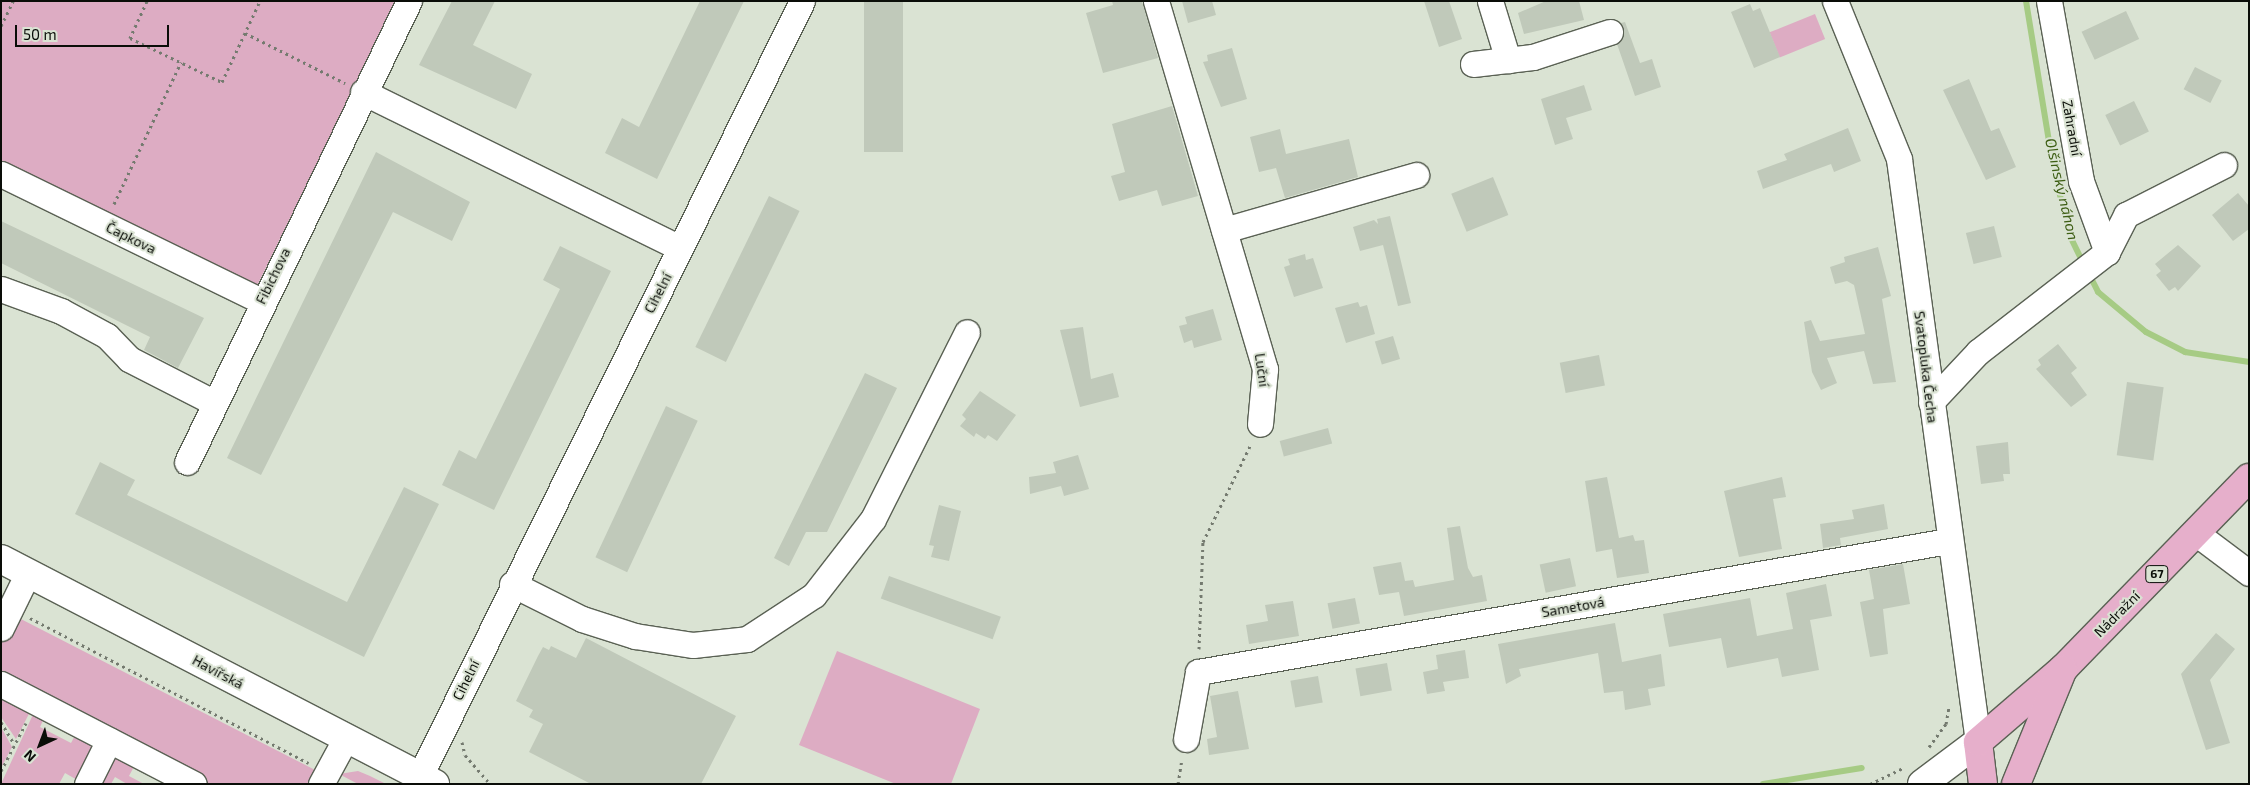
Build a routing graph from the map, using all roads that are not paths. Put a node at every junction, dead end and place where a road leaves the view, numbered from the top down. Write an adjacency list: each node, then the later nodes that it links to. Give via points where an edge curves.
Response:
1 (408, 1): 10 (street, Fibichova)
2 (802, 1): 15 (street, Cihelní)
3 (1156, 1): 14 (street, Luční)
4 (1490, 1): 8 (street)
5 (1835, 1): 21 (street, Svatopluka Čecha, via 1898,159)
6 (2049, 1): 16 (street, Zahradní, via 2082,182)
7 (1610, 32): 8 (street)
8 (1508, 60): 9 (street)
9 (1474, 64)
10 (363, 92): 15 (street); 18 (street, Fibichova)
11 (2224, 165): 16 (street, via 2126,215)
12 (1, 174): 18 (street, Čapkova)
13 (1416, 175): 14 (street)
14 (1224, 230): 22 (street, Luční, via 1265,369)
15 (680, 248): 30 (street, Cihelní)
16 (2093, 265): 21 (street, via 1978,352)
17 (1, 289): 20 (street, via 61,311 107,336 129,359)
18 (261, 301): 20 (street, Fibichova)
19 (967, 332): 30 (street, via 873,519 814,595 747,639 693,645 635,636 582,619)
20 (213, 402): 23 (street, Fibichova)
21 (1931, 402): 26 (street, Svatopluka Čecha)
22 (1260, 424)
23 (187, 462)
24 (2249, 478): 25 (main road, Nádražní / 67)
25 (2197, 534): 29 (street); 32 (main road, Nádražní / 67)
26 (1948, 541): 35 (street, Sametová, via 1198,672); 37 (street, Svatopluka Čecha)
27 (1, 559): 28 (street, Havířská)
28 (28, 573): 31 (street); 34 (street, Havířská)
29 (2249, 573)
30 (512, 584): 40 (street, Cihelní, via 442,729)
31 (6, 618)
32 (2064, 668): 37 (main road, Nádražní / 67); 44 (main road)
33 (1, 684): 36 (street)
34 (346, 738): 39 (street); 40 (street, Havířská)
35 (1186, 739)
36 (109, 740): 41 (street); 42 (street)
37 (1978, 742): 38 (street); 43 (main road)
38 (1914, 775)
39 (324, 778)
40 (427, 780)
41 (87, 784)
42 (194, 784)
43 (1983, 784)
44 (2016, 784)

